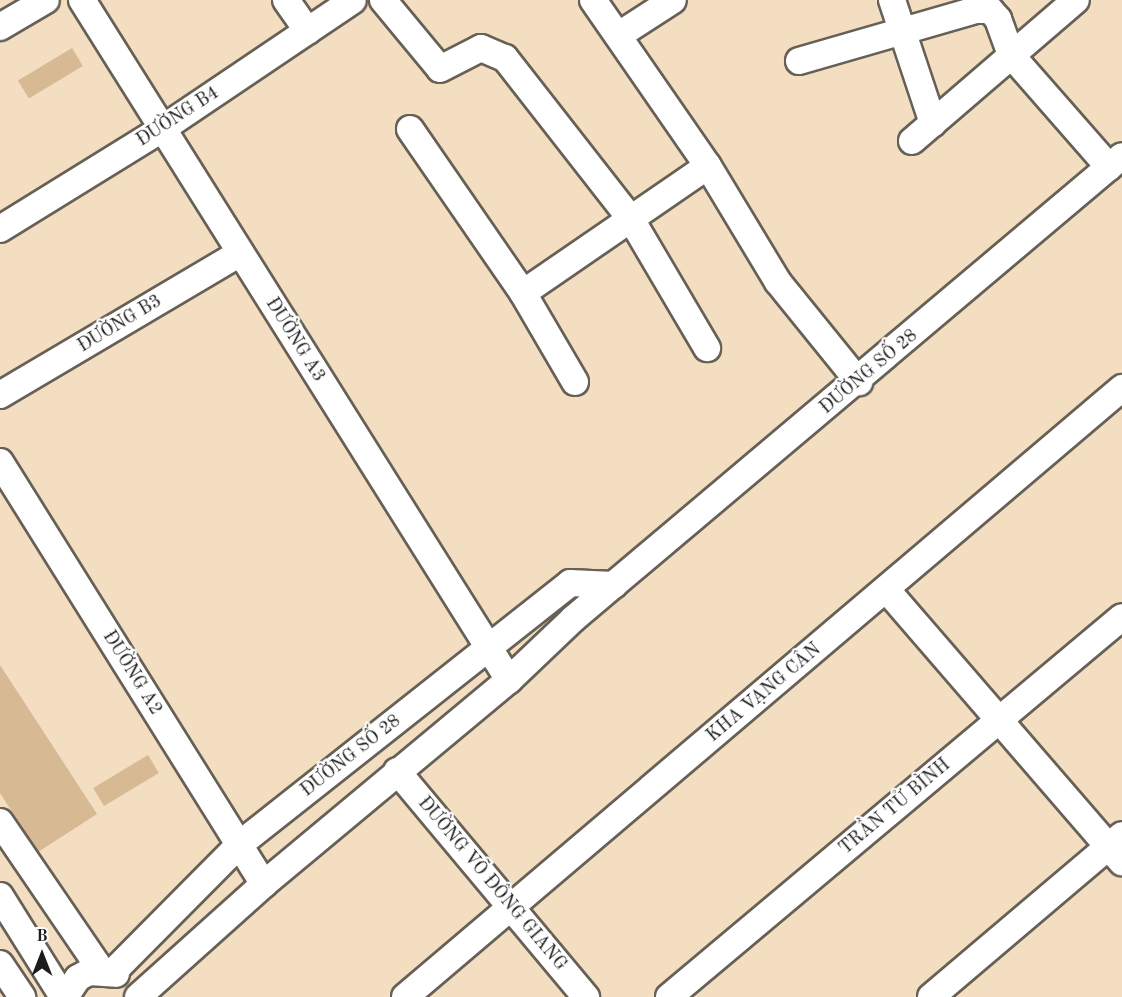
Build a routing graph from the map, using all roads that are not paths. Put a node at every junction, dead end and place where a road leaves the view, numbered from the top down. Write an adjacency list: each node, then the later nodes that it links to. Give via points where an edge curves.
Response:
1 (45, 0): 10 (street)
2 (81, 0): 17 (street, ĐƯỜNG A3)
3 (286, 0): 12 (street)
4 (353, 0): 12 (street, ĐƯỜNG B4)
5 (383, 0): 22 (street, via 440,69 481,48 506,58)
6 (593, 0): 13 (street)
7 (673, 0): 13 (street)
8 (892, 0): 11 (street)
9 (1076, 0): 14 (street)
10 (0, 27)
11 (902, 30): 14 (street, via 976,10 990,10 998,19); 15 (street); 16 (street)
12 (308, 31): 17 (street, ĐƯỜNG B4)
13 (619, 35): 21 (street)
14 (1011, 55): 16 (street); 20 (street)
15 (799, 61)
16 (933, 123): 19 (street)
17 (162, 129): 23 (street, ĐƯỜNG B4); 24 (street, ĐƯỜNG A3)
18 (410, 129): 25 (street)
19 (912, 141)
20 (1116, 162): 27 (street, ĐƯỜNG SỐ 28)
21 (708, 166): 22 (street); 27 (street, via 778,282)
22 (631, 219): 25 (street); 26 (street)
23 (0, 229)
24 (240, 253): 30 (street, ĐƯỜNG B3); 35 (street, ĐƯỜNG A3)
25 (523, 293): 28 (street)
26 (707, 348)
27 (859, 381): 32 (street, ĐƯỜNG SỐ 28)
28 (575, 382)
29 (1122, 388): 33 (street, KHA VẠNG CÂN)
30 (0, 395)
31 (0, 462): 40 (street, ĐƯỜNG A2)
32 (614, 585): 35 (street, ĐƯỜNG SỐ 28, via 570,583); 36 (street, ĐƯỜNG SỐ 28)
33 (886, 589): 37 (street); 44 (street, KHA VẠNG CÂN)
34 (1122, 616): 37 (street, TRẦN TỬ BÌNH)
35 (488, 647): 36 (street, ĐƯỜNG A3); 40 (street, ĐƯỜNG SỐ 28)
36 (509, 680): 38 (street, ĐƯỜNG SỐ 28)
37 (999, 720): 41 (street); 52 (street, TRẦN TỬ BÌNH)
38 (397, 771): 42 (street, ĐƯỜNG SỐ 28); 44 (street, ĐƯỜNG VÕ ĐÔNG GIANG)
39 (0, 822): 46 (street)
40 (240, 844): 42 (street, ĐƯỜNG A2); 46 (street, ĐƯỜNG SỐ 28)
41 (1118, 848): 53 (street)
42 (264, 884): 49 (street, ĐƯỜNG SỐ 28)
43 (0, 896): 48 (street)
44 (511, 907): 50 (street, KHA VẠNG CÂN); 51 (street, ĐƯỜNG VÕ ĐÔNG GIANG)
45 (0, 964): 47 (street)
46 (107, 971): 48 (street, ĐƯỜNG SỐ 28, via 78,978); 49 (street, via 128,981)
47 (22, 997)
48 (64, 997)
49 (138, 997)
50 (405, 997)
51 (586, 997)
52 (669, 997)
53 (931, 997)

